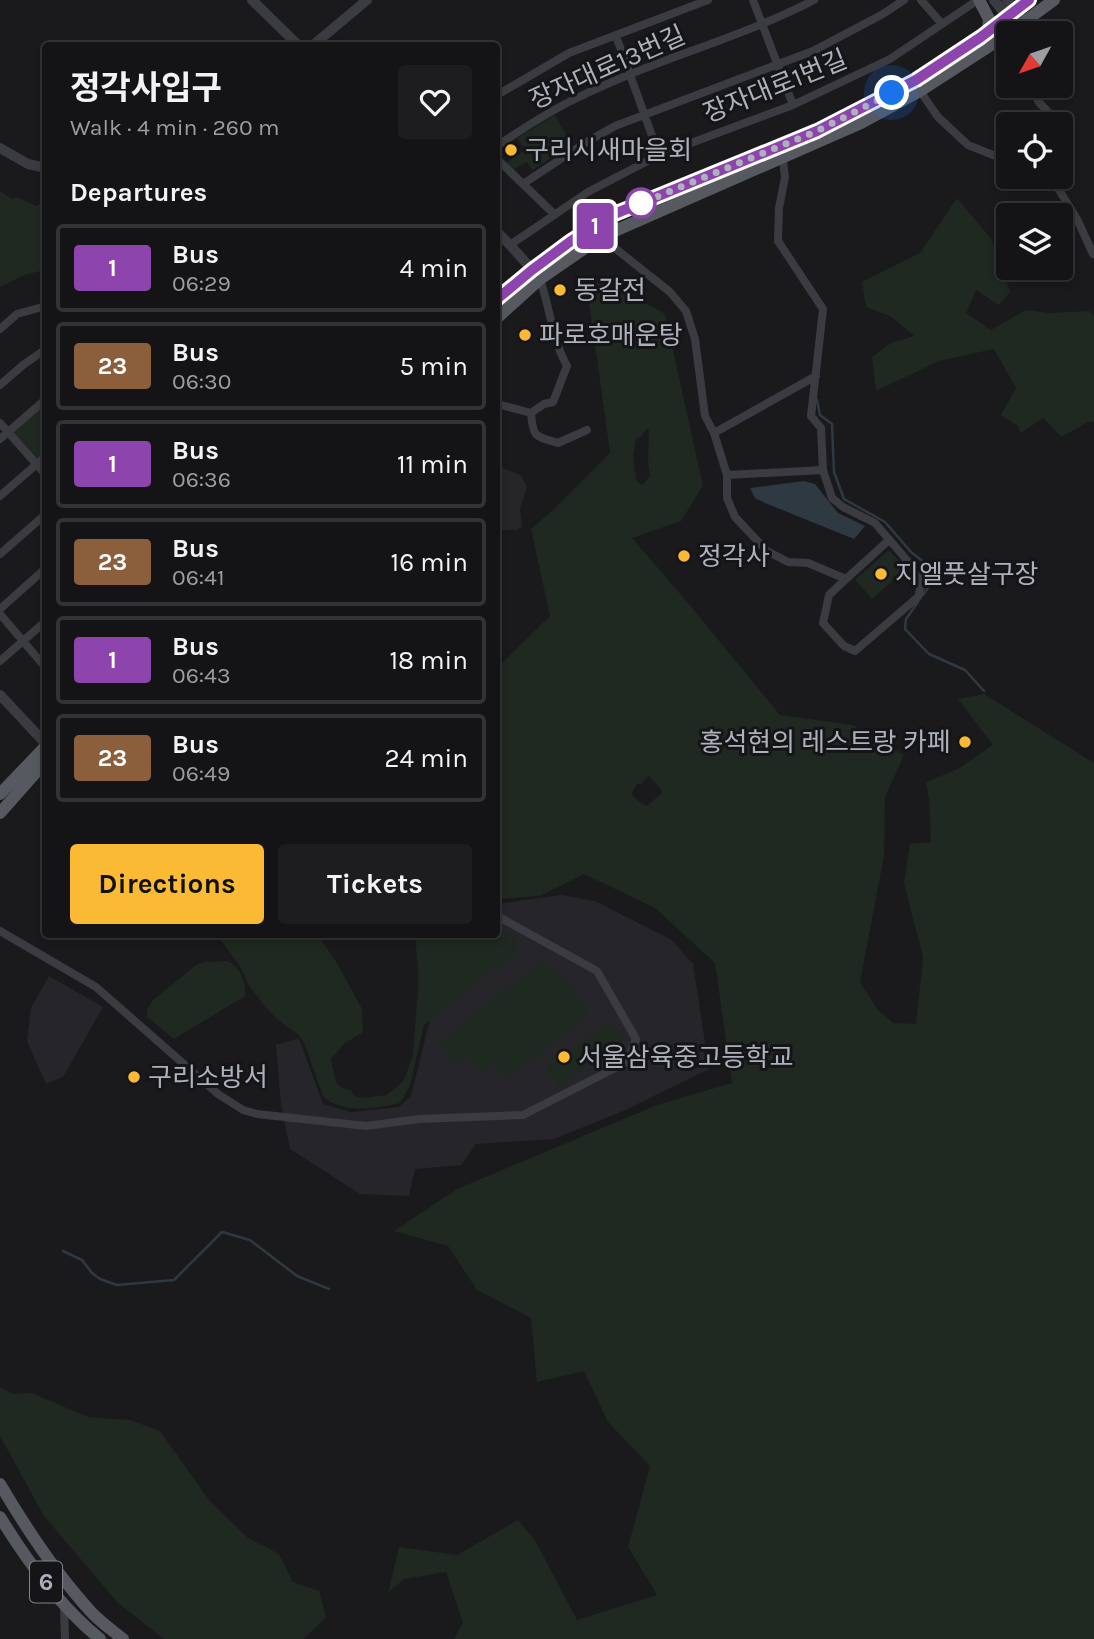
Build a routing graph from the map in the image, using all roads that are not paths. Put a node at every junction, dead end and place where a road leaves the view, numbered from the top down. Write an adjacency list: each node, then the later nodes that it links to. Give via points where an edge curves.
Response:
1 (252, 0): 19 (street)
2 (367, 0): 20 (street)
3 (708, 0): 18 (street, 장자대로13번길)
4 (753, 0): 15 (street)
5 (814, 0): 15 (street, 장자대로13번길)
6 (904, 0): 22 (street, 장자대로1번길, via 825,45)
7 (921, 0): 16 (street)
8 (979, 0): 16 (street, 장자대로1번길); 17 (main road, via 989,19)
9 (994, 0): 12 (street)
10 (1029, 0): 12 (main road)
11 (1054, 0): 14 (main road)
12 (1010, 8): 13 (street); 17 (main road)
13 (1022, 21)
14 (1027, 21)
15 (762, 24): 22 (street); 23 (street, 장자대로13번길)
16 (942, 24): 27 (street, 장자대로1번길, via 890,59)
17 (988, 31): 32 (main road, via 916,80)
18 (616, 36): 23 (street); 25 (street, 장자대로13번길, via 569,53)
19 (295, 42)
20 (317, 42)
21 (996, 44): 24 (main road)
22 (777, 65): 27 (street); 29 (street, 장자대로1번길)
23 (630, 75): 29 (street); 30 (street, 장자대로13번길, via 575,99)
24 (920, 91): 32 (main road, via 861,123); 34 (street, via 938,117 968,145)
25 (500, 92)
26 (1037, 98): 28 (street)
27 (793, 105): 33 (street, 장자대로1번길)
28 (1048, 112)
29 (646, 115): 33 (street); 37 (street, 장자대로1번길, via 615,126)
30 (500, 144)
31 (0, 148): 36 (street)
32 (781, 152): 40 (main road); 43 (main road, via 612,215 571,241); 49 (street, via 785,177 778,241 824,309)
33 (659, 155): 39 (street, 장자대로1번길)
34 (996, 156)
35 (500, 162): 37 (street)
36 (42, 166)
37 (523, 184): 39 (street)
38 (1058, 189): 42 (street)
39 (554, 214): 41 (street, 장자대로1번길)
40 (601, 237): 43 (main road); 57 (street, via 670,292 686,312 695,339 705,416)
41 (502, 240): 43 (street)
42 (1093, 254)
43 (536, 274): 44 (main road); 46 (main road); 53 (street, via 566,366 553,402)
44 (500, 297)
45 (42, 307): 47 (street, via 18,314)
46 (500, 315)
47 (0, 329)
48 (42, 352): 50 (street)
49 (816, 376): 57 (street); 61 (street, via 811,416 821,428)
50 (0, 385)
51 (42, 402): 56 (street)
52 (500, 405): 53 (street)
53 (531, 413): 55 (street, via 538,437 558,443)
54 (0, 423): 56 (street)
55 (587, 430)
56 (8, 432): 58 (street); 60 (street)
57 (714, 433): 63 (street)
58 (0, 439)
59 (42, 460): 60 (street)
60 (36, 465): 62 (street); 64 (street)
61 (823, 470): 63 (street); 66 (street, via 832,498 875,523)
62 (42, 471)
63 (727, 475): 69 (street, via 727,498 735,517 767,551)
64 (0, 496)
65 (42, 517): 67 (street)
66 (889, 540): 69 (street); 69 (street, via 923,579 918,597 855,651 823,623 829,595)
67 (0, 554)
68 (42, 572): 70 (street)
69 (846, 579)
70 (0, 609)
71 (0, 614): 73 (street)
72 (42, 624): 73 (street)
73 (23, 641): 74 (street); 75 (street)
74 (0, 661)
75 (42, 662)
76 (0, 695): 77 (street)
77 (42, 741)
78 (42, 749): 80 (main road)
79 (42, 766): 81 (main road)
80 (0, 794)
81 (0, 813)
82 (500, 918): 83 (street, via 597,971 636,1040 628,1062 523,1115 366,1126 243,1110 218,1094 96,987)
83 (0, 932)
84 (0, 1484): 89 (main road, via 70,1587)
85 (0, 1517): 86 (main road, 6)
86 (64, 1603): 87 (street); 88 (main road, 6)
87 (65, 1639)
88 (100, 1639)
89 (122, 1639)

